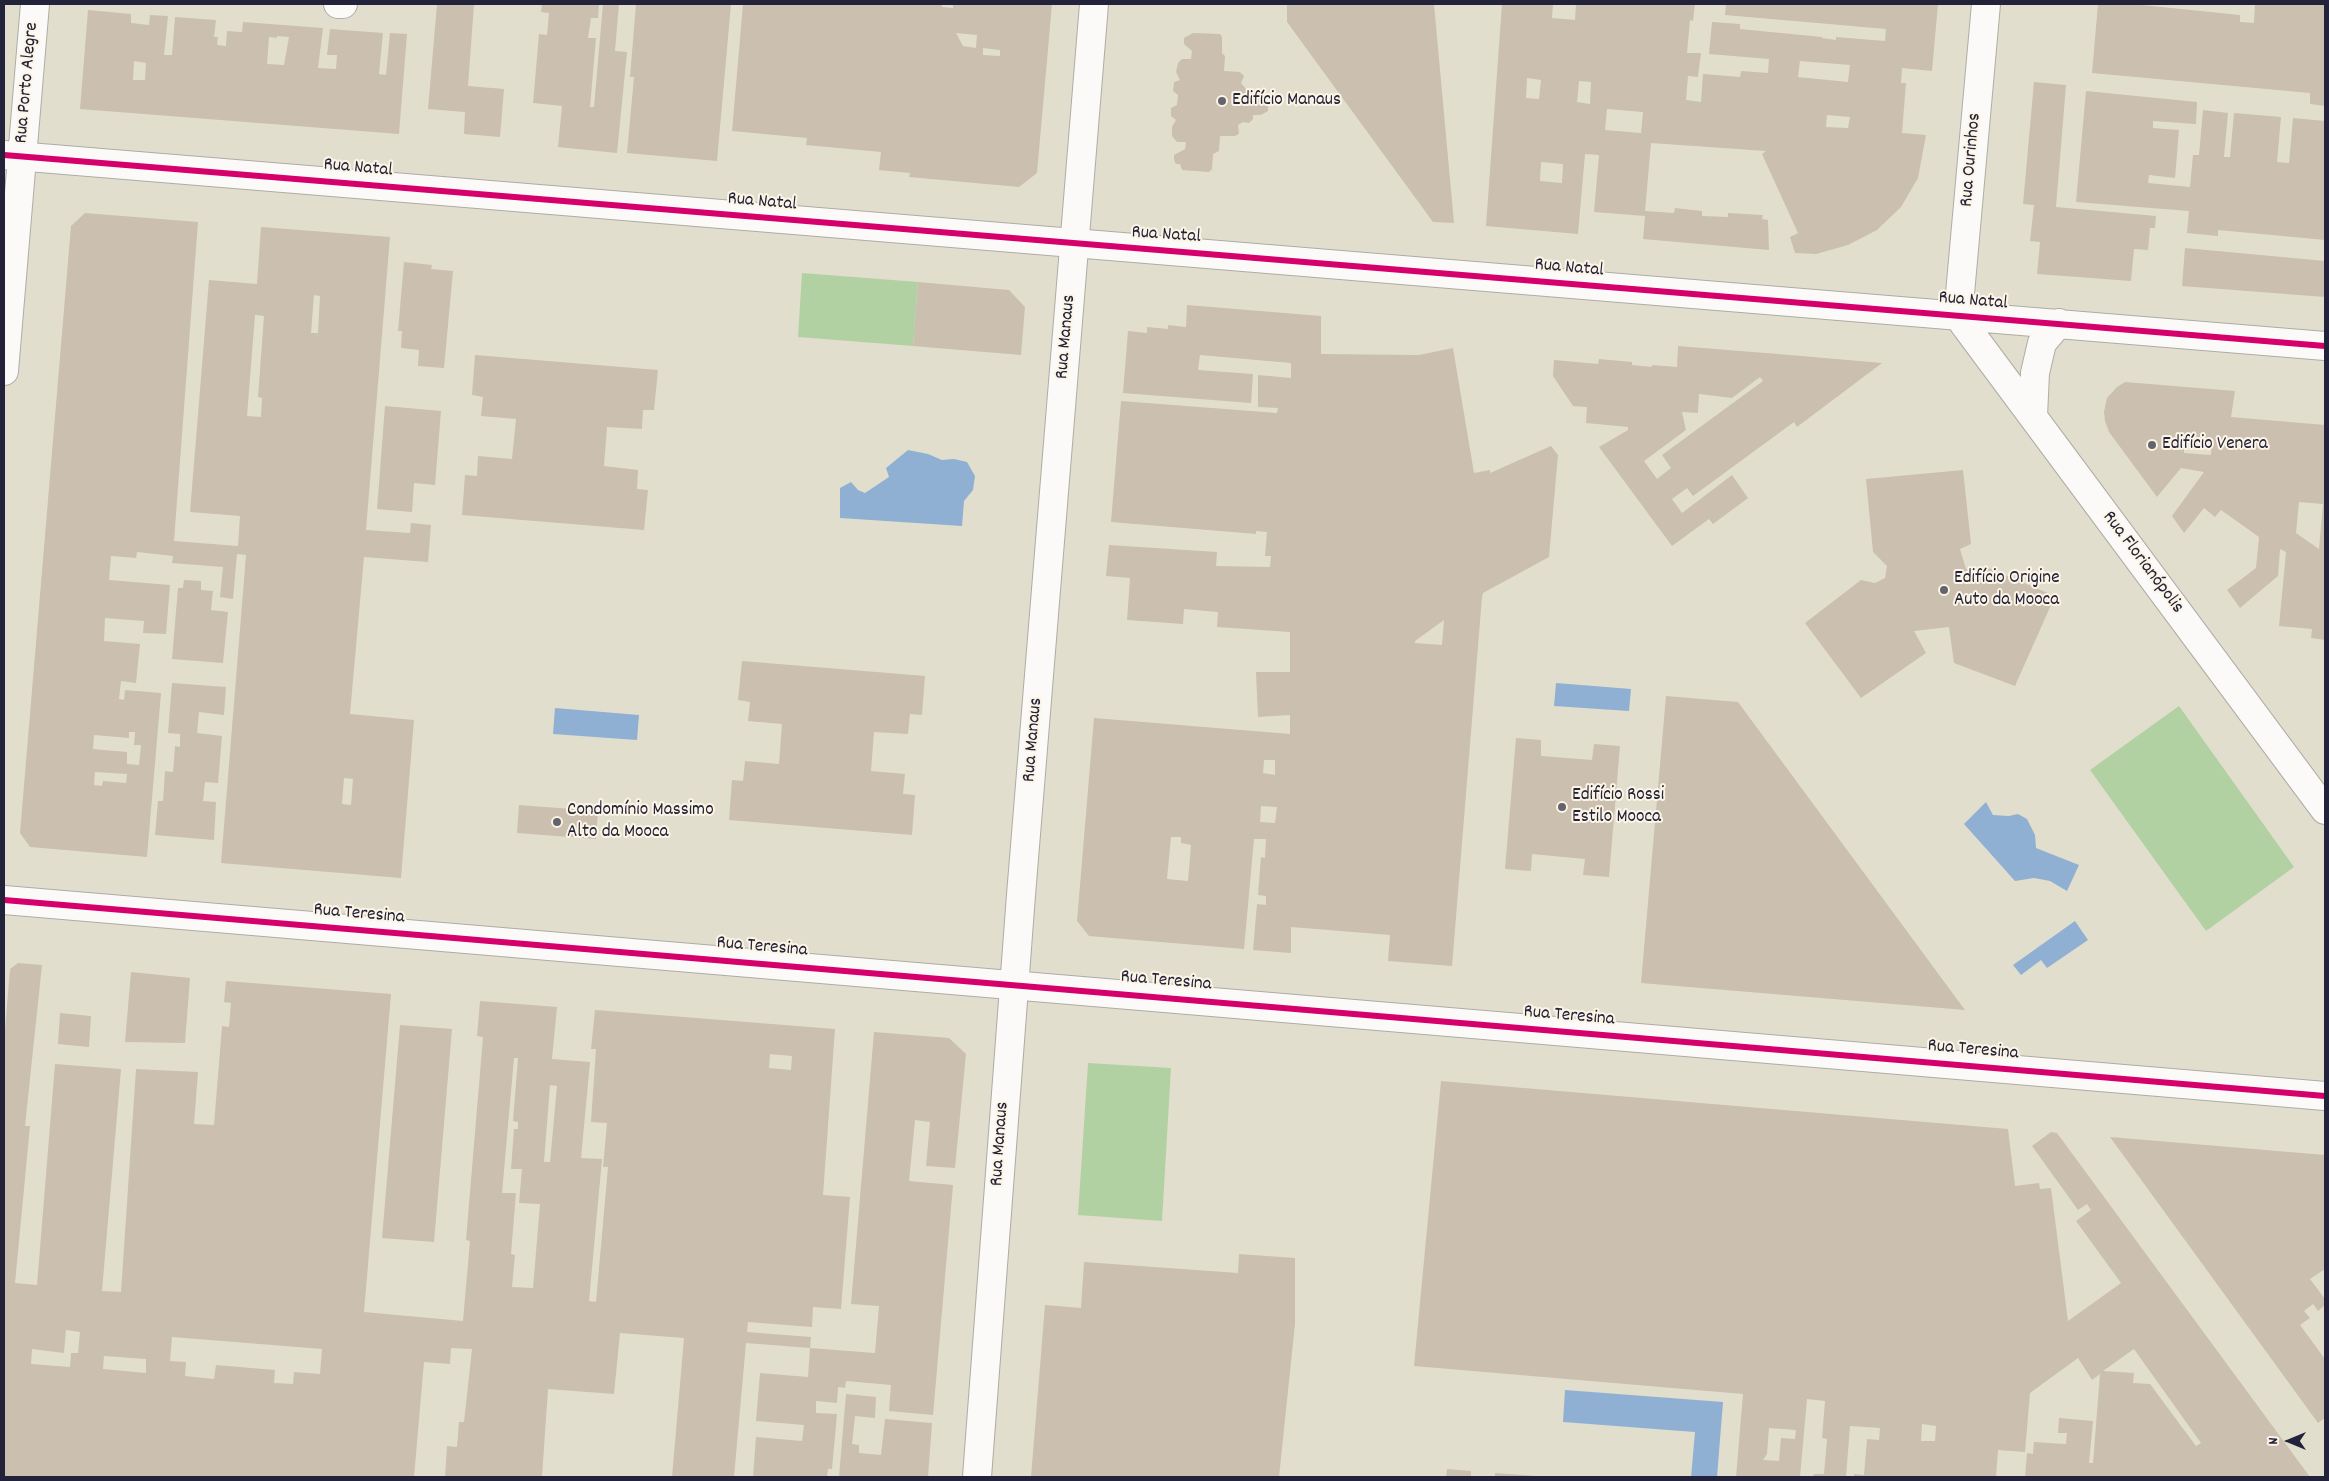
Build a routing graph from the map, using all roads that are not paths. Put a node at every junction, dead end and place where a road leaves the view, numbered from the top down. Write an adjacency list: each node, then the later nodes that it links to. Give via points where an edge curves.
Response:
1 (35, 4): 6 (street, Rua Porto Alegre)
2 (338, 4): 3 (street)
3 (343, 4)
4 (1094, 4): 7 (street, Rua Manaus)
5 (1986, 4): 8 (street, Rua Ourinhos)
6 (13, 156): 7 (street, Rua Natal); 11 (street, Rua Porto Alegre)
7 (1074, 244): 8 (street, Rua Natal); 15 (street, Rua Manaus)
8 (1958, 316): 9 (street, Rua Natal); 12 (street, Rua Florianópolis)
9 (2059, 324): 10 (street, Rua Natal); 12 (street, via 2042,343 2035,373)
10 (2325, 346)
11 (4, 371)
12 (2033, 416): 13 (street, Rua Florianópolis)
13 (2325, 810)
14 (4, 900): 15 (street, Rua Teresina)
15 (1014, 984): 16 (street, Rua Teresina); 17 (street, Rua Manaus)
16 (2325, 1096)
17 (977, 1477)

